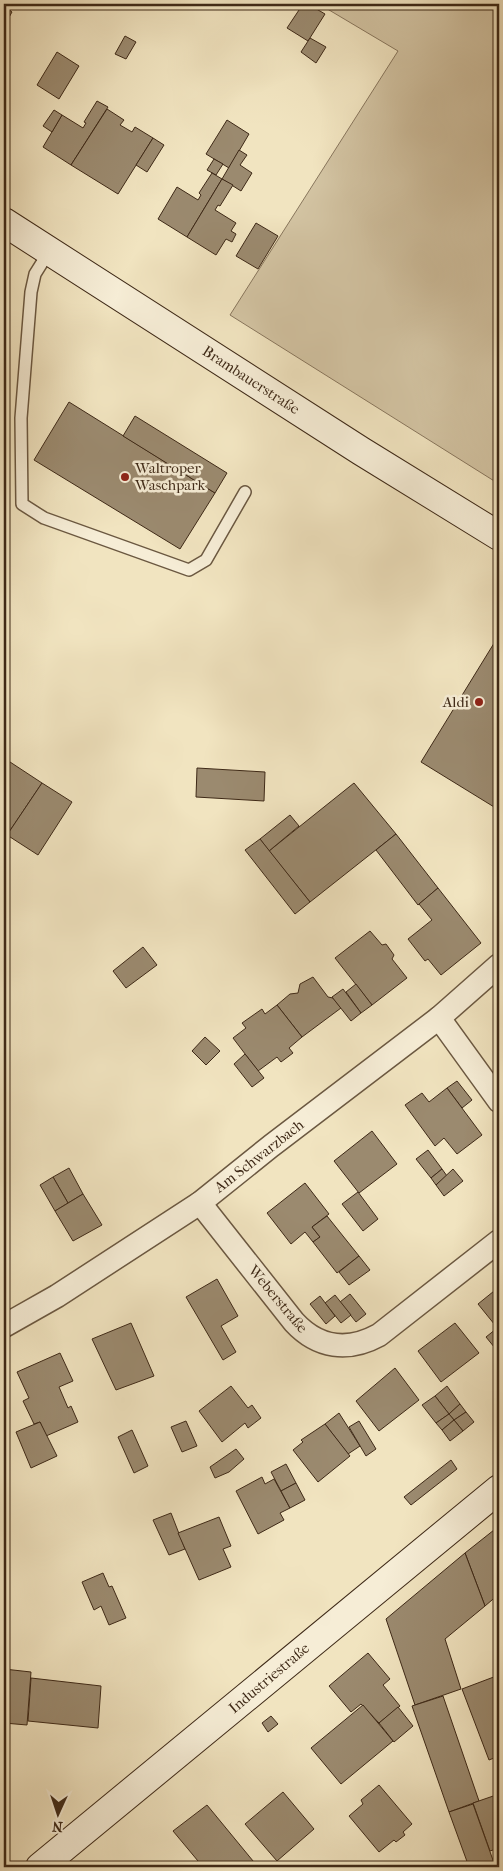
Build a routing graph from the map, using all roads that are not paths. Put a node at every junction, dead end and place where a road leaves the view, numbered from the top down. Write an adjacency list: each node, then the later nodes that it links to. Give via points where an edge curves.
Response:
1 (4, 222): 2 (main road, Brambauerstraße)
2 (50, 250): 3 (lane, via 34,274 31,292 21,418 22,504 44,518 189,570 206,560); 4 (main road, Brambauerstraße)
3 (245, 492)
4 (499, 536)
5 (499, 965): 6 (street, Am Schwarzbach)
6 (439, 1018): 7 (street); 8 (street, Am Schwarzbach)
7 (499, 1101)
8 (200, 1203): 9 (street, Weberstraße, via 304,1333 332,1345 357,1345 380,1335); 10 (street, Am Schwarzbach, via 57,1296)
9 (499, 1241)
10 (4, 1326)
11 (499, 1489): 12 (main road, Industriestraße)
12 (40, 1867)

